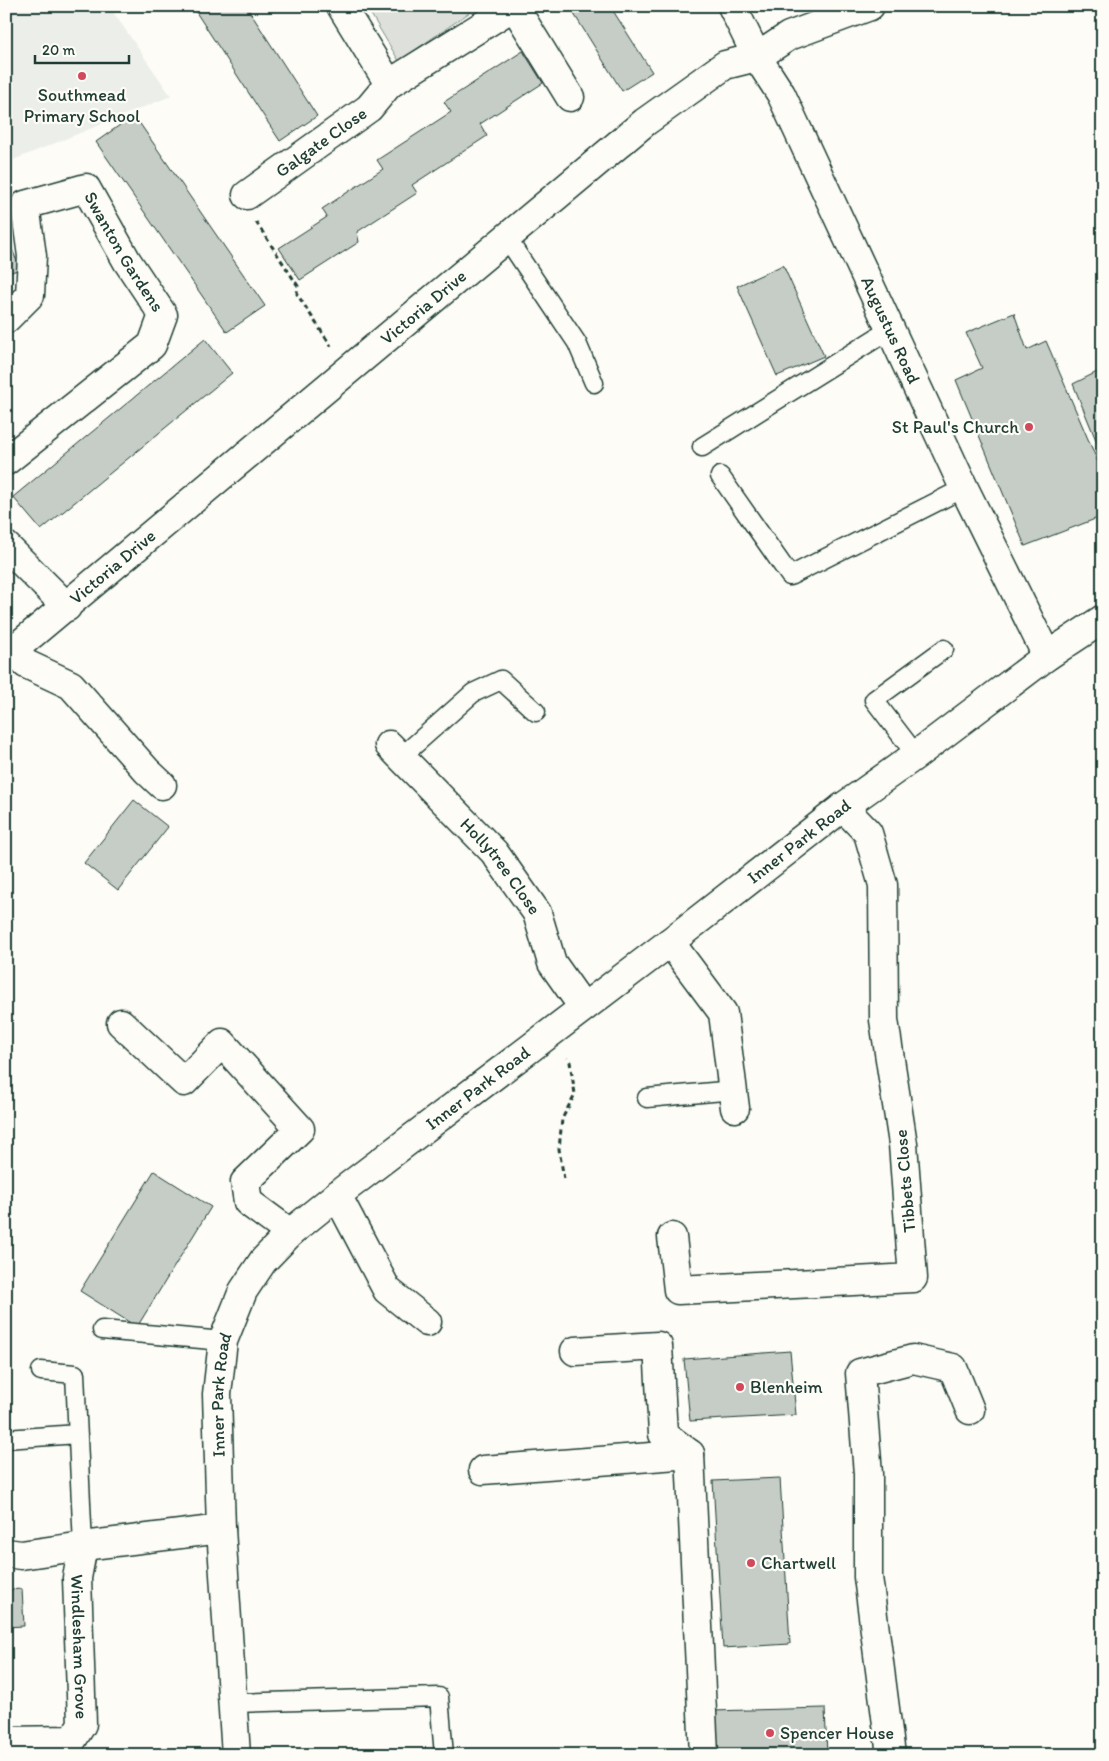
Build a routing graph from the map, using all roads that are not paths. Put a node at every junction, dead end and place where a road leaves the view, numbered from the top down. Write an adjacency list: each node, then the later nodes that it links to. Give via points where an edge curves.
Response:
1 (341, 6): 6 (street)
2 (514, 6): 6 (street, Galgate Close); 7 (street, Galgate Close)
3 (732, 6): 5 (street, Augustus Road)
4 (870, 6): 5 (street, Victoria Drive, via 789,36)
5 (757, 57): 9 (street, Victoria Drive, via 726,65 644,122); 11 (street, Augustus Road, via 781,94)
6 (389, 84): 8 (street, Galgate Close, via 369,108)
7 (570, 97)
8 (247, 195)
9 (506, 237): 12 (lane, via 577,344); 18 (street, Victoria Drive)
10 (6, 319): 14 (street, Swanton Gardens, via 30,295 32,256 25,206 86,188 127,261 163,315 152,345)
11 (889, 330): 13 (lane); 16 (street, Augustus Road)
12 (594, 383)
13 (702, 447)
14 (6, 461)
15 (720, 476): 16 (lane, via 790,576)
16 (964, 488): 22 (street, Augustus Road)
17 (6, 546): 18 (street)
18 (67, 607): 21 (street, Victoria Drive)
19 (1103, 619): 22 (street, Inner Park Road)
20 (944, 650): 25 (lane, via 874,700)
21 (10, 653): 26 (street, via 72,685 146,771)
22 (1047, 656): 25 (street, Inner Park Road)
23 (536, 712): 24 (lane, via 501,680 473,693)
24 (395, 751): 29 (street, Hollytree Close, via 494,852 536,913 552,963)
25 (916, 755): 27 (street, Inner Park Road)
26 (162, 785)
27 (844, 807): 28 (street, Inner Park Road); 35 (street, Tibbets Close, via 868,833 882,885 884,1020 903,1144 913,1278 678,1290)
28 (670, 942): 29 (street, Inner Park Road); 32 (street, via 723,1013)
29 (583, 1007): 33 (street, Inner Park Road)
30 (121, 1023): 34 (street, via 184,1082 222,1043 300,1129 245,1182 248,1202)
31 (647, 1098): 32 (lane)
32 (734, 1099)
33 (337, 1195): 34 (street, Inner Park Road); 36 (street, via 387,1290)
34 (290, 1233): 38 (street, Inner Park Road, via 263,1262 243,1291)
35 (672, 1237)
36 (427, 1322)
37 (102, 1330): 38 (lane)
38 (223, 1341): 46 (street, Inner Park Road, via 217,1394)
39 (575, 1351): 44 (street, via 658,1346 663,1434)
40 (41, 1370): 42 (lane, via 75,1374)
41 (970, 1410): 54 (street, via 952,1368 913,1359 860,1373 868,1474 868,1577)
42 (78, 1434): 43 (lane); 47 (lane)
43 (6, 1439)
44 (690, 1454): 45 (street); 53 (street)
45 (483, 1470)
46 (222, 1529): 47 (street, Windlesham Grove); 49 (street, Inner Park Road)
47 (84, 1546): 48 (street, Windlesham Grove, via 20,1555); 50 (street, Windlesham Grove, via 77,1578 82,1724 72,1740)
48 (6, 1553)
49 (232, 1704): 51 (street, Inner Park Road); 52 (lane, via 439,1697)
50 (6, 1741)
51 (236, 1755)
52 (444, 1755)
53 (704, 1755)
54 (891, 1755)

